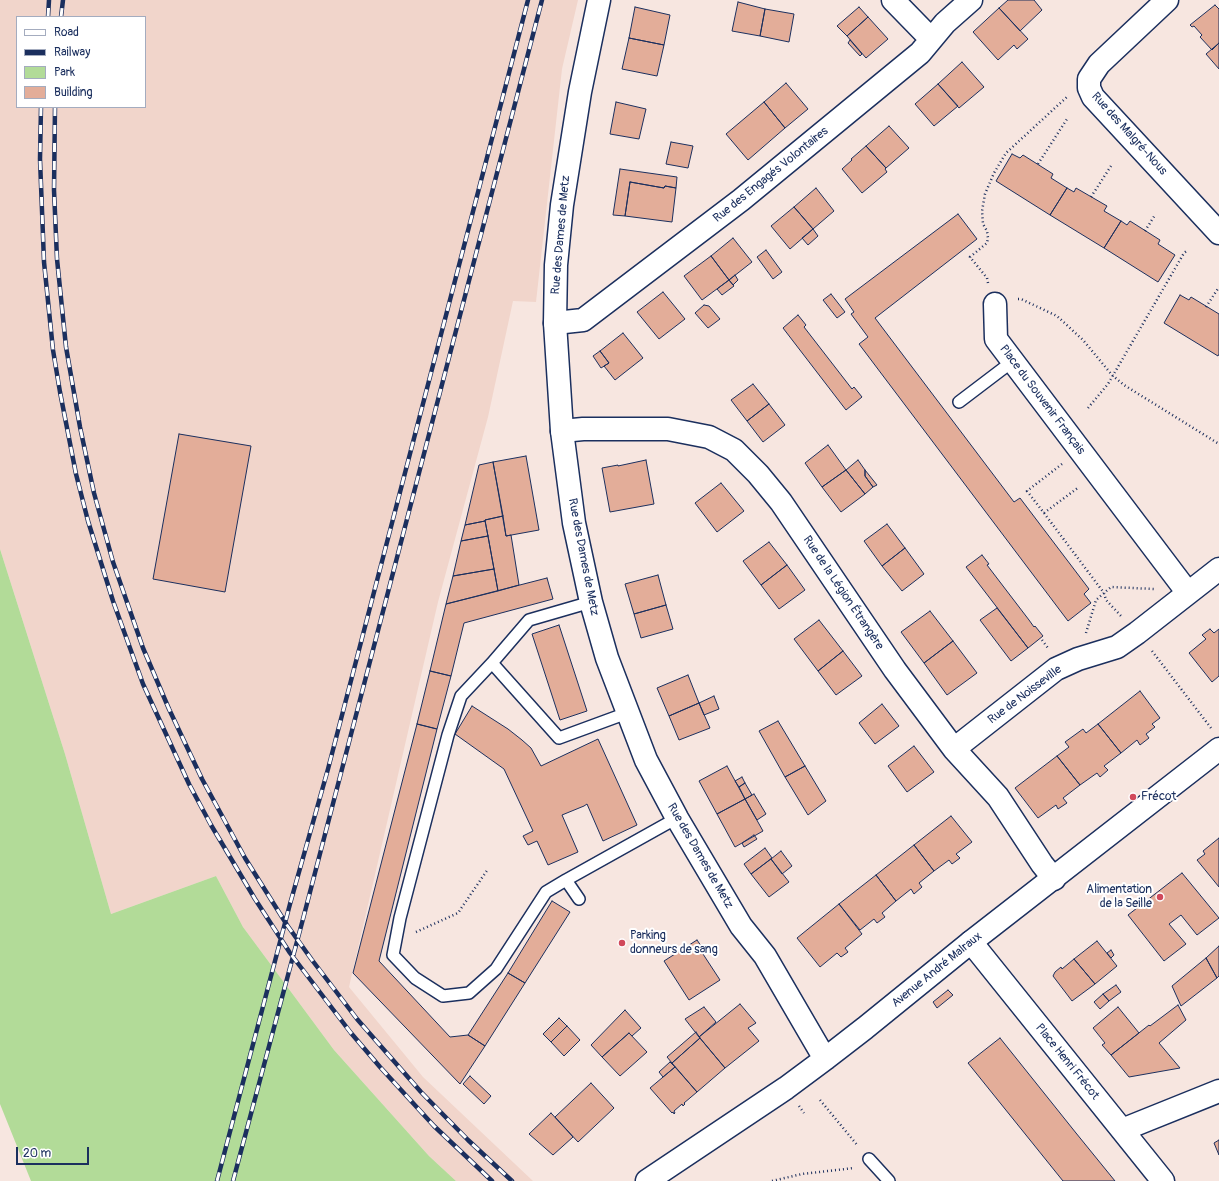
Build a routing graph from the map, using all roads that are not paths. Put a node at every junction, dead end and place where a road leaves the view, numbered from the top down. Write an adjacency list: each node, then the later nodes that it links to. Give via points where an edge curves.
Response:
1 (599, 0): 8 (street, Rue des Dames de Metz, via 580,92 562,205 556,265)
2 (893, 0): 5 (street)
3 (971, 0): 5 (street, Rue des Engagés Volontaires)
4 (1167, 0): 6 (street, Rue des Malgré-Nous, via 1099,64 1089,79 1089,88 1093,97)
5 (931, 39): 8 (street, Rue des Engagés Volontaires, via 920,53 741,200 583,320)
6 (1219, 233)
7 (995, 304): 9 (street, Place du Souvenir Français, via 996,339)
8 (555, 323): 11 (street, Rue des Dames de Metz)
9 (1013, 361): 10 (lane); 13 (street, Place du Souvenir Français)
10 (959, 402)
11 (562, 432): 14 (street, Rue des Dames de Metz, via 574,522); 18 (street, Rue de la Légion Étrangère, via 583,429 668,429 709,437 734,450 781,502 895,670)
12 (1219, 569): 13 (street, Rue de Noisseville)
13 (1183, 586): 18 (street, Rue de Noisseville, via 1137,633 1117,647 1056,669)
14 (591, 602): 15 (lane, via 529,620); 16 (street, Rue des Dames de Metz, via 607,658)
15 (492, 663): 16 (lane, via 559,738); 21 (lane, via 461,696 448,735 400,918 393,955 415,978 443,996 469,993 496,969 546,892)
16 (627, 713): 19 (street, Rue des Dames de Metz, via 646,760)
17 (1217, 740): 20 (street, Avenue André Malraux)
18 (954, 749): 20 (street, Rue de la Légion Étrangère, via 998,797)
19 (677, 818): 21 (lane); 24 (street, Rue des Dames de Metz, via 741,926 765,956)
20 (1054, 879): 23 (street, Avenue André Malraux)
21 (566, 880): 22 (lane)
22 (579, 899)
23 (971, 942): 24 (street, Avenue André Malraux); 26 (street, Place Henri Frécot)
24 (825, 1059): 28 (street, Avenue André Malraux)
25 (1219, 1091): 26 (street)
26 (1122, 1130): 30 (street, Place Henri Frécot)
27 (869, 1159): 29 (lane)
28 (647, 1181)
29 (889, 1181)
30 (1163, 1181)

